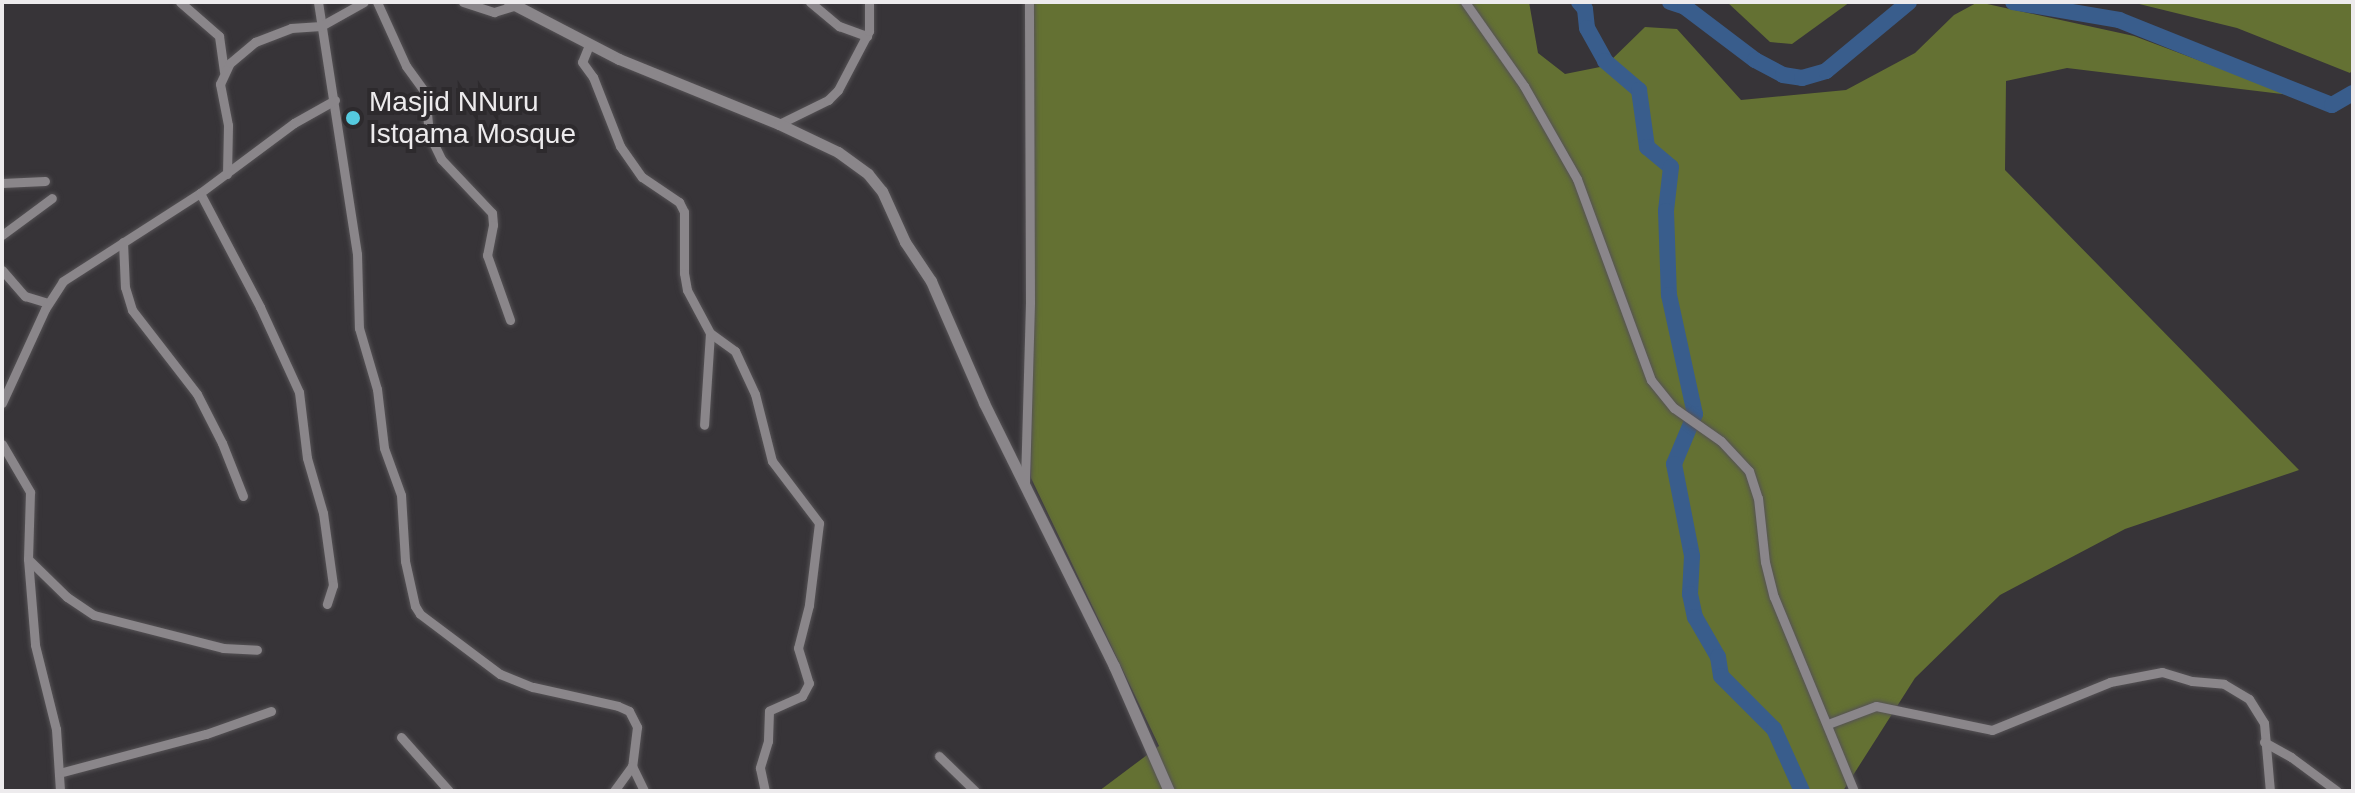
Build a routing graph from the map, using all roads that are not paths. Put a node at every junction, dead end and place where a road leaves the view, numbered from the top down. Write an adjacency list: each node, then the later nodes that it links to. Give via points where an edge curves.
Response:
1 (180, 2): 14 (street, via 219,36)
2 (318, 2): 11 (street)
3 (364, 2): 11 (street)
4 (377, 2): 26 (street, via 406,66 425,92 429,134 441,159 492,213 487,255)
5 (463, 2): 10 (street, via 486,11)
6 (810, 2): 12 (street, via 839,26)
7 (869, 2): 12 (street)
8 (1029, 2): 31 (street)
9 (1465, 2): 37 (street, via 1551,130 1585,197 1640,357 1662,396 1743,463 1752,479 1774,597)
10 (514, 3): 13 (street)
11 (321, 26): 14 (street, via 291,28 255,42); 15 (street)
12 (867, 36): 16 (street, via 828,100)
13 (589, 45): 16 (street); 27 (street, via 582,62 620,146 642,177 679,202 684,212 687,290)
14 (224, 72): 17 (street, via 220,84 228,125)
15 (335, 100): 17 (street, via 294,123); 41 (street, via 357,254 359,328 377,389 384,448 398,483 415,606 500,674 629,711 637,727)
16 (779, 124): 31 (street, via 838,152 882,191 905,242 931,281)
17 (227, 174): 20 (street)
18 (45, 181): 19 (street)
19 (2, 183)
20 (200, 193): 23 (street); 34 (street, via 299,392 333,585)
21 (52, 198): 22 (street)
22 (2, 235)
23 (123, 242): 25 (street, via 63,281); 32 (street, via 132,310 197,394)
24 (2, 270): 25 (street, via 25,296)
25 (48, 303): 28 (street)
26 (510, 320)
27 (710, 333): 29 (street); 47 (street, via 735,351 755,394 772,461 819,523 798,648 809,683 802,696 769,711 760,768)
28 (2, 403)
29 (704, 425)
30 (2, 444): 33 (street, via 30,492)
31 (1027, 488): 49 (street)
32 (243, 496)
33 (28, 559): 35 (street, via 94,615 223,648); 42 (street, via 35,645 56,729)
34 (327, 604)
35 (257, 650)
36 (271, 711): 42 (street)
37 (1828, 724): 39 (street, via 1876,706 1992,730 2110,682 2162,672 2243,692 2263,719); 50 (street)
38 (401, 737): 44 (street)
39 (2264, 742): 51 (street); 52 (street)
40 (939, 756): 48 (street)
41 (632, 766): 45 (street); 46 (street)
42 (59, 773): 43 (street)
43 (60, 791)
44 (449, 791)
45 (614, 791)
46 (644, 791)
47 (765, 791)
48 (975, 791)
49 (1169, 791)
50 (1854, 791)
51 (2270, 791)
52 (2337, 791)

